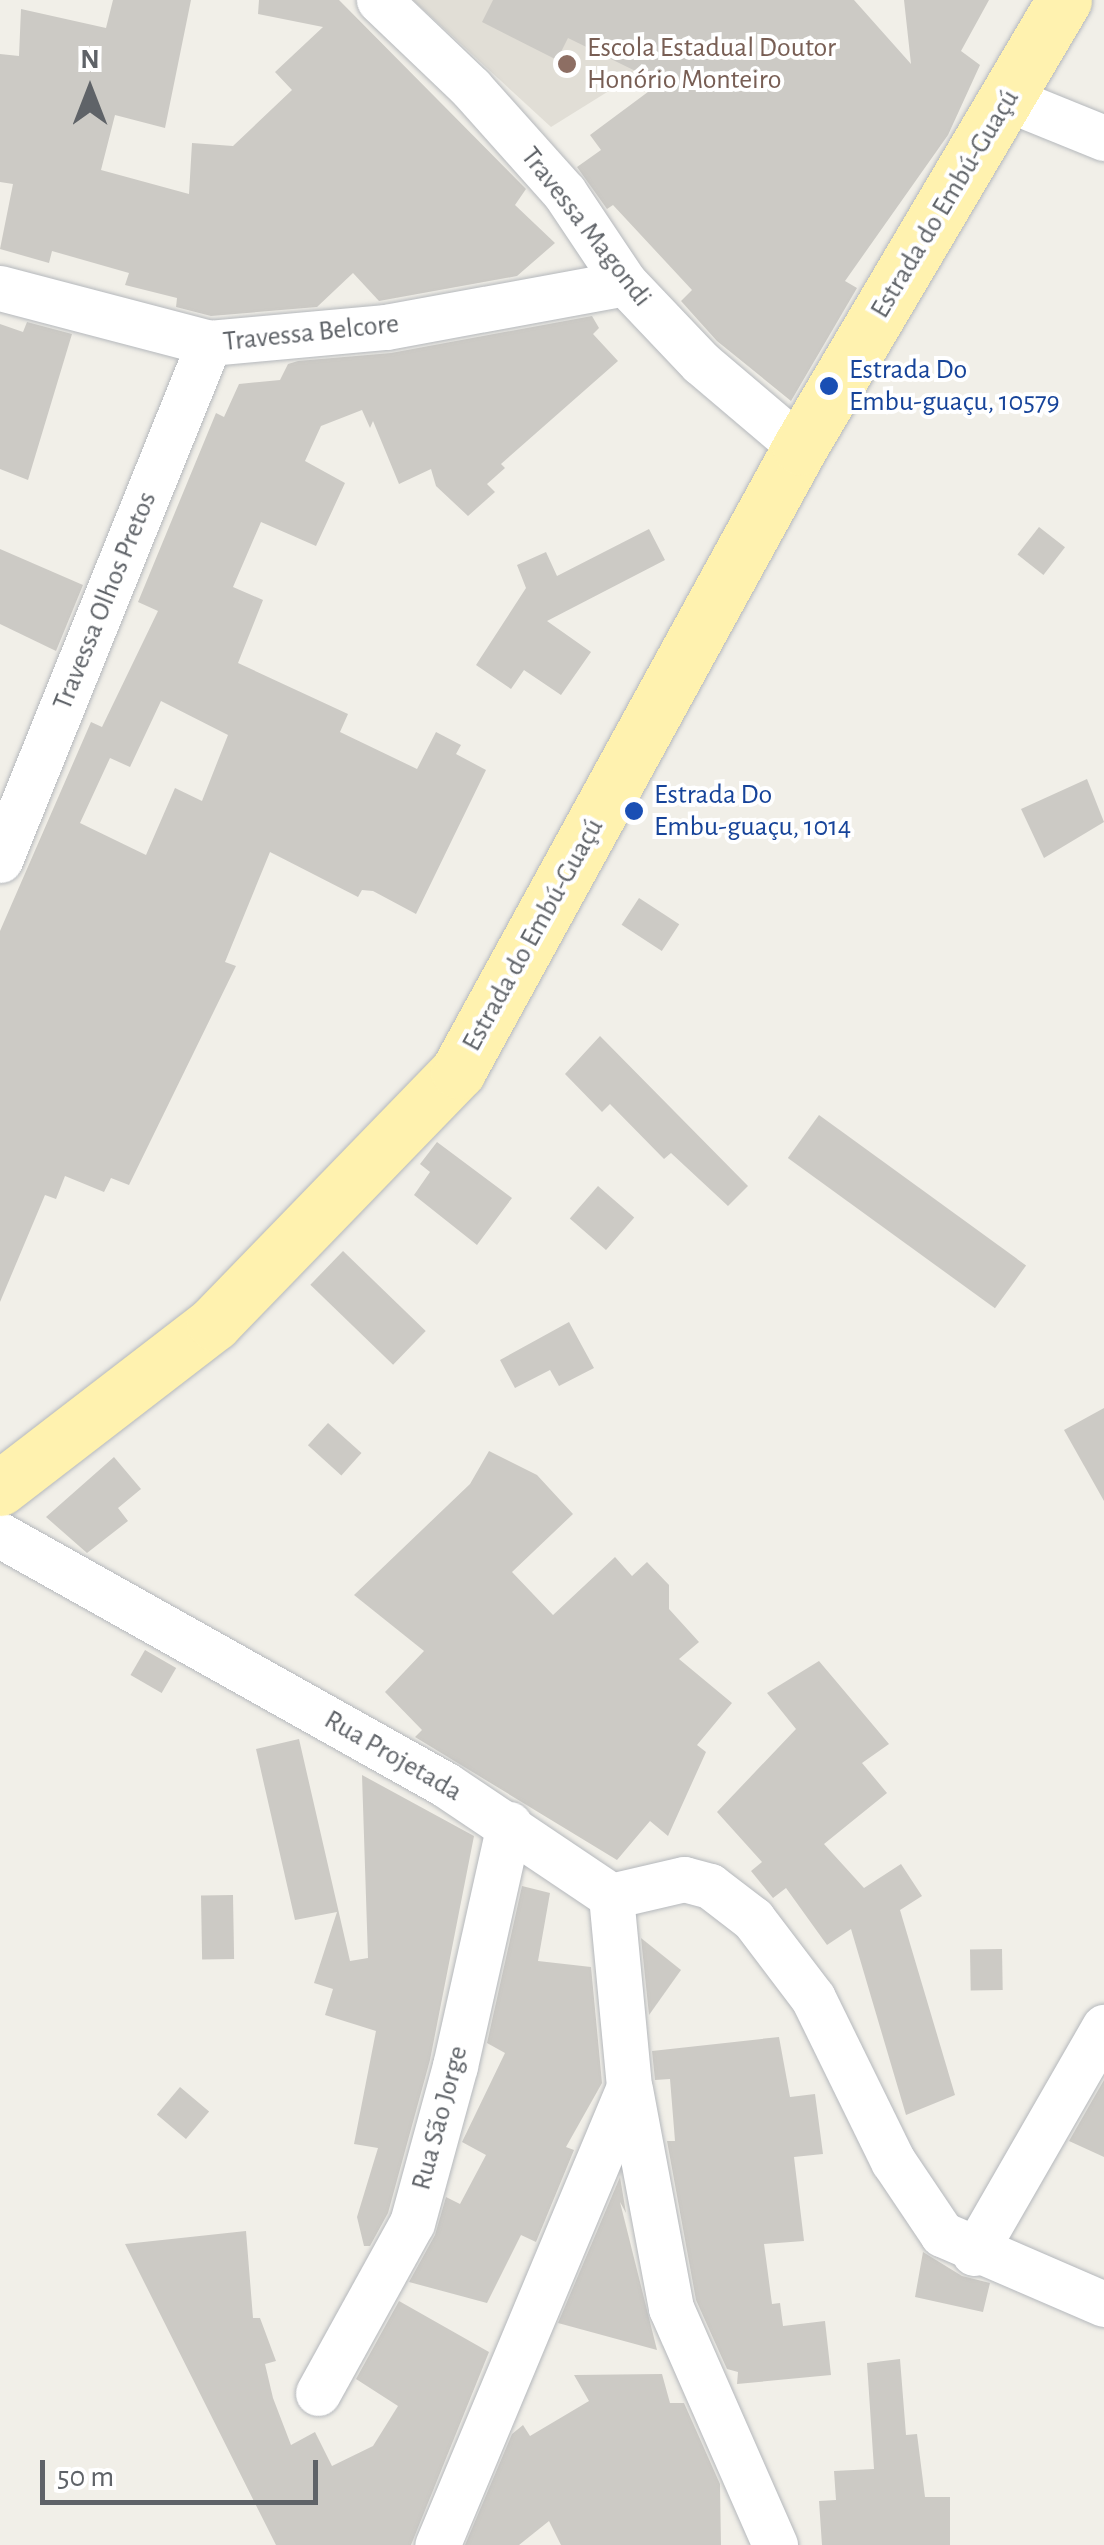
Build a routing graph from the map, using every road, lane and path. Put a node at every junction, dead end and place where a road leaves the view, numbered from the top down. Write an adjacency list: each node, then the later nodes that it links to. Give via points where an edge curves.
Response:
1 (379, 0): 5 (street, Travessa Magondi, via 552,179)
2 (1064, 0): 3 (main road, Estrada do Embú-Guaçú)
3 (1008, 99): 4 (street); 8 (main road, Estrada do Embú-Guaçú)
4 (1104, 138)
5 (625, 283): 7 (street, Travessa Belcore, via 386,327); 8 (street, Travessa Magondi, via 701,363)
6 (0, 288): 7 (street, Travessa Belcore)
7 (209, 343): 9 (street, Travessa Olhos Pretos)
8 (800, 447): 10 (main road, Estrada do Embú-Guaçú, via 458,1071 312,1229 214,1323)
9 (0, 860)
10 (0, 1488)
11 (0, 1535): 12 (street, Rua Projetada)
12 (508, 1824): 13 (street, Rua Projetada); 18 (street, Rua São Jorge, via 455,2066 412,2223)
13 (610, 1896): 15 (street); 16 (street, via 684,1879 710,1886 753,1919 813,1998 919,2206 942,2234)
14 (1100, 2041): 16 (street)
15 (629, 2087): 19 (street); 20 (street, via 671,2308)
16 (974, 2253): 17 (street)
17 (1104, 2304)
18 (318, 2393)
19 (437, 2545)
20 (775, 2545)

